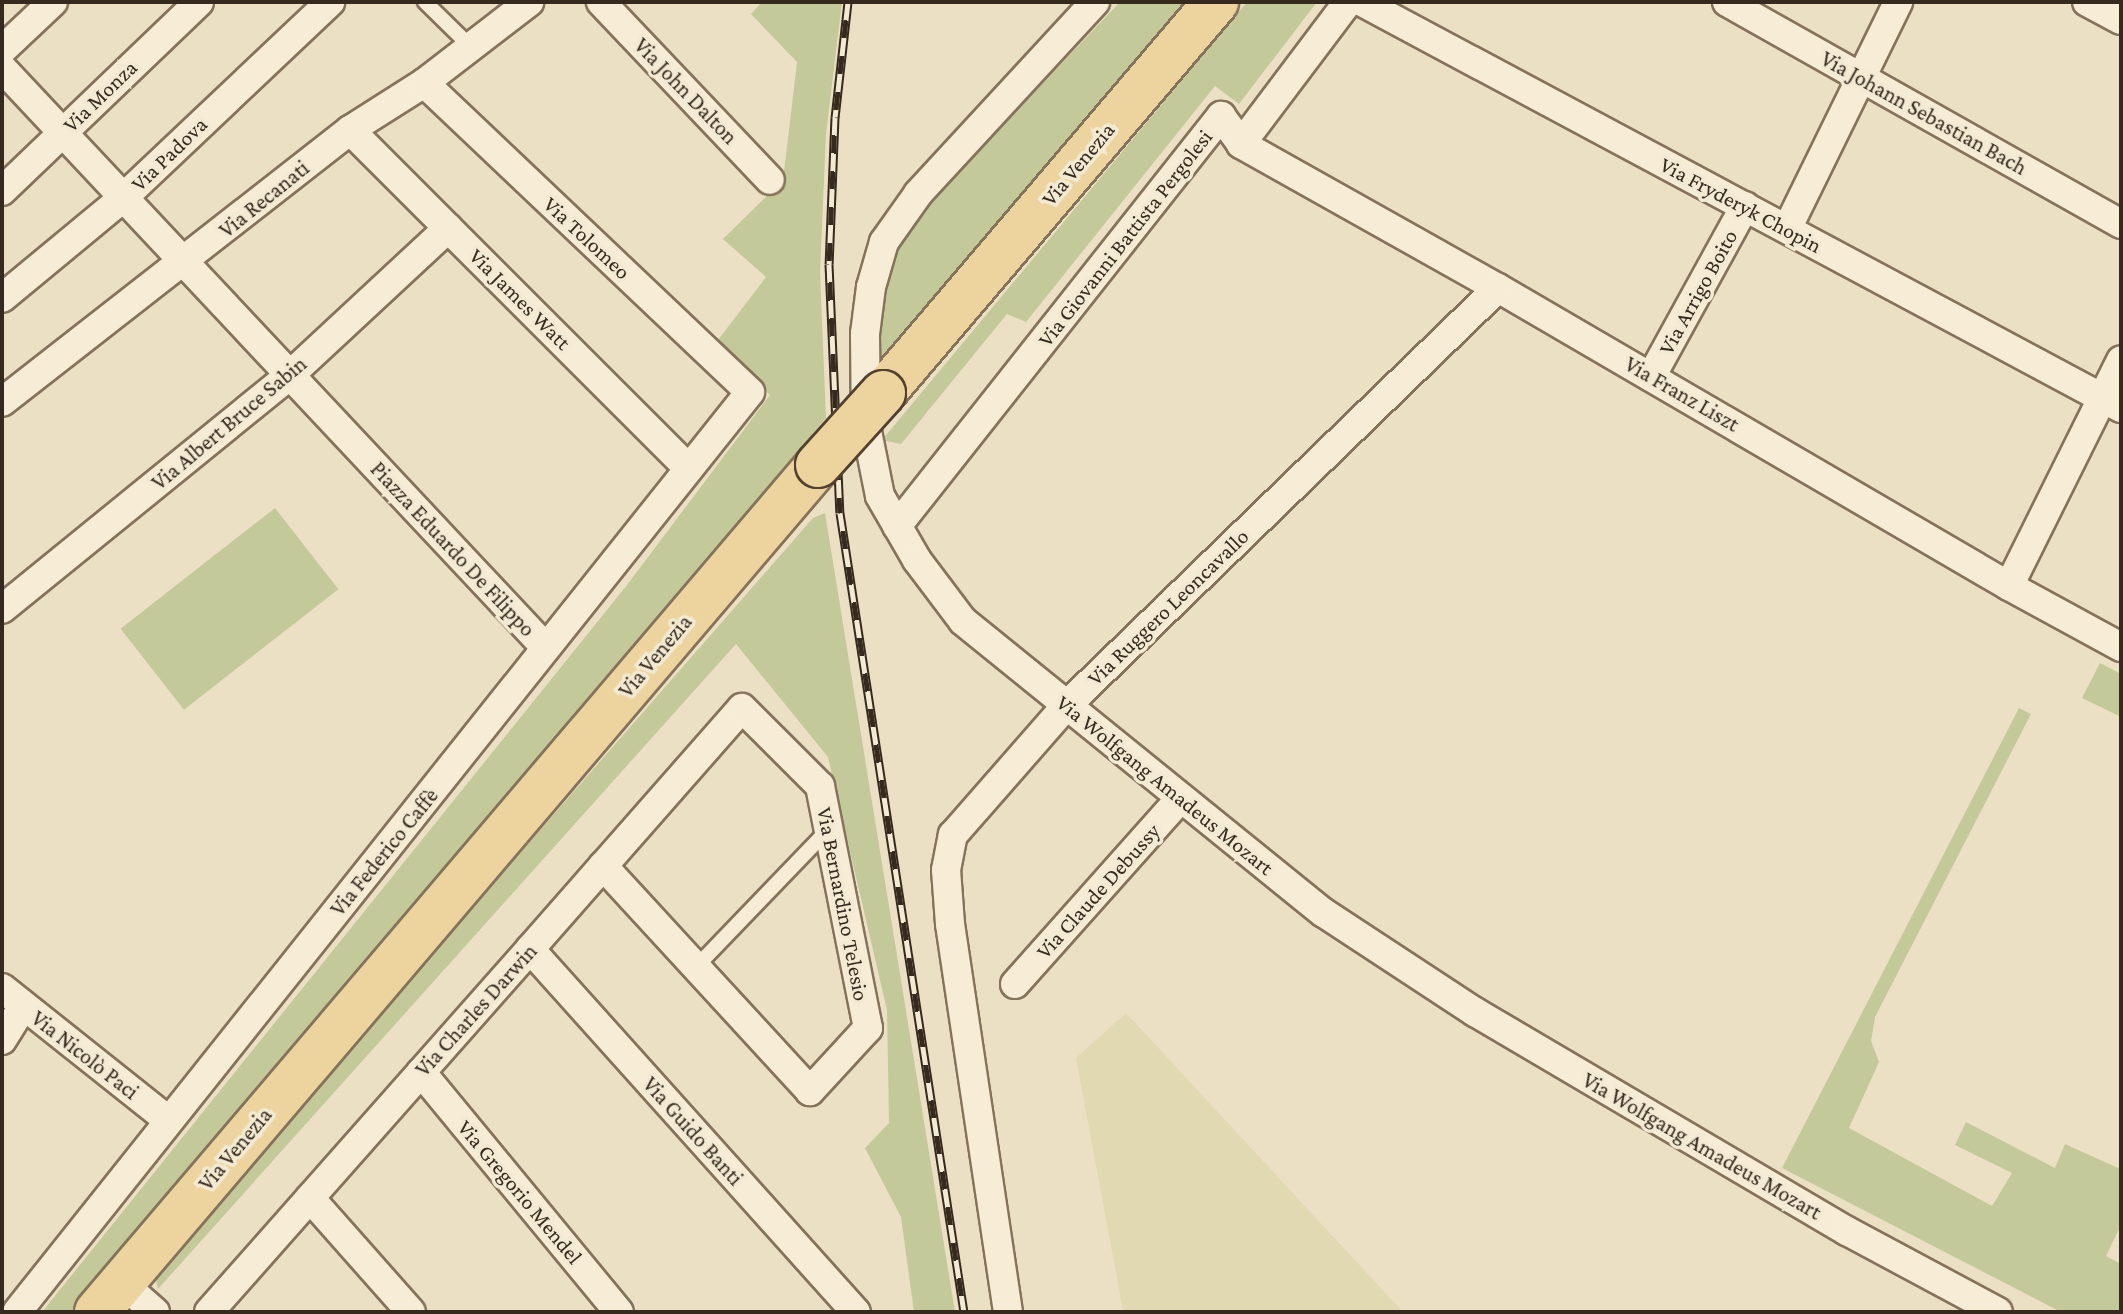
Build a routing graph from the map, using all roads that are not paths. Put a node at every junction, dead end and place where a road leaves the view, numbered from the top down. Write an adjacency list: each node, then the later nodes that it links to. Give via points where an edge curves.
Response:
1 (53, 2): 16 (street)
2 (199, 2): 21 (street, Via Monza)
3 (330, 2): 25 (street, Via Padova)
4 (425, 2): 15 (lane)
5 (529, 2): 15 (street, Via Recanati)
6 (601, 2): 23 (street, Via John Dalton)
7 (1095, 2): 40 (street, Via Wolfgang Amadeus Mozart, via 918,194 884,242 865,334 866,426 880,496)
8 (1216, 2): 58 (main road, Via Venezia, bridge)
9 (1348, 2): 22 (street, Via Giovanni Battista Pergolesi)
10 (1362, 2): 26 (street, Via Fryderyk Chopin)
11 (1727, 2): 18 (street, Via Johann Sebastian Bach)
12 (1898, 2): 18 (street)
13 (2087, 2): 14 (street)
14 (2121, 20)
15 (472, 48): 19 (street, Via Recanati)
16 (2, 50)
17 (2, 68): 21 (street, Piazza Eduardo De Filippo)
18 (1861, 77): 27 (street, Via Johann Sebastian Bach); 29 (street)
19 (424, 83): 20 (street, Via Recanati); 36 (street, Via Tolomeo)
20 (350, 130): 28 (street, Via James Watt); 30 (street, Via Recanati)
21 (62, 132): 24 (street, Via Monza); 25 (street, Piazza Eduardo De Filippo)
22 (1241, 144): 31 (street, Via Franz Liszt); 40 (street, Via Giovanni Battista Pergolesi, via 1221,116)
23 (770, 180)
24 (2, 191)
25 (124, 197): 30 (street, Piazza Eduardo De Filippo); 32 (street, Via Padova)
26 (1745, 206): 29 (street, Via Fryderyk Chopin); 35 (street, Via Arrigo Boito)
27 (2121, 224)
28 (448, 228): 34 (street, Via Albert Bruce Sabin); 39 (street, Via James Watt)
29 (1787, 229): 38 (street, Via Fryderyk Chopin)
30 (185, 262): 34 (street, Piazza Eduardo De Filippo); 37 (street, Via Recanati)
31 (1498, 288): 35 (street, Via Franz Liszt); 45 (street, Via Ruggero Leoncavallo)
32 (2, 298)
33 (2121, 360): 38 (street)
34 (290, 375): 42 (street, Via Albert Bruce Sabin); 44 (street, Piazza Eduardo De Filippo)
35 (1651, 377): 41 (street, Via Franz Liszt)
36 (750, 392): 39 (street, Via Federico Caffè)
37 (2, 402)
38 (2112, 403): 41 (street)
39 (689, 469): 44 (street, Via Federico Caffè)
40 (897, 526): 45 (street, Via Wolfgang Amadeus Mozart, via 963,621)
41 (2009, 586): 43 (street, Via Franz Liszt)
42 (2, 609)
43 (2121, 647)
44 (546, 648): 56 (street, Via Federico Caffè)
45 (1066, 706): 47 (street, Via Wolfgang Amadeus Mozart); 65 (street, Via Ruggero Leoncavallo, via 953,835 946,870)
46 (742, 708): 48 (street, Via Bernardino Telesio, via 820,786); 49 (street, Via Charles Darwin)
47 (1181, 798): 52 (street, Via Claude Debussy); 66 (street, Via Wolfgang Amadeus Mozart, via 1324,913 1475,1012 1847,1231)
48 (829, 829): 51 (lane); 51 (street, Via Bernardino Telesio, via 868,1028 810,1091)
49 (603, 866): 50 (street, Via Charles Darwin); 51 (street, Via Bernardino Telesio)
50 (530, 949): 55 (street, Via Charles Darwin); 64 (street, Via Guido Banti)
51 (695, 968)
52 (1015, 984)
53 (13, 997): 54 (street); 56 (street, Via Nicolò Paci)
54 (2, 1040)
55 (421, 1072): 57 (street, Via Charles Darwin); 63 (street, Via Gregorio Mendel)
56 (169, 1121): 59 (street, Via Federico Caffè)
57 (310, 1198): 61 (street, Via Charles Darwin); 62 (street)
58 (110, 1297): 60 (street)
59 (17, 1312)
60 (155, 1312)
61 (209, 1312)
62 (411, 1312)
63 (619, 1312)
64 (856, 1312)
65 (1008, 1312)
66 (1998, 1312)

